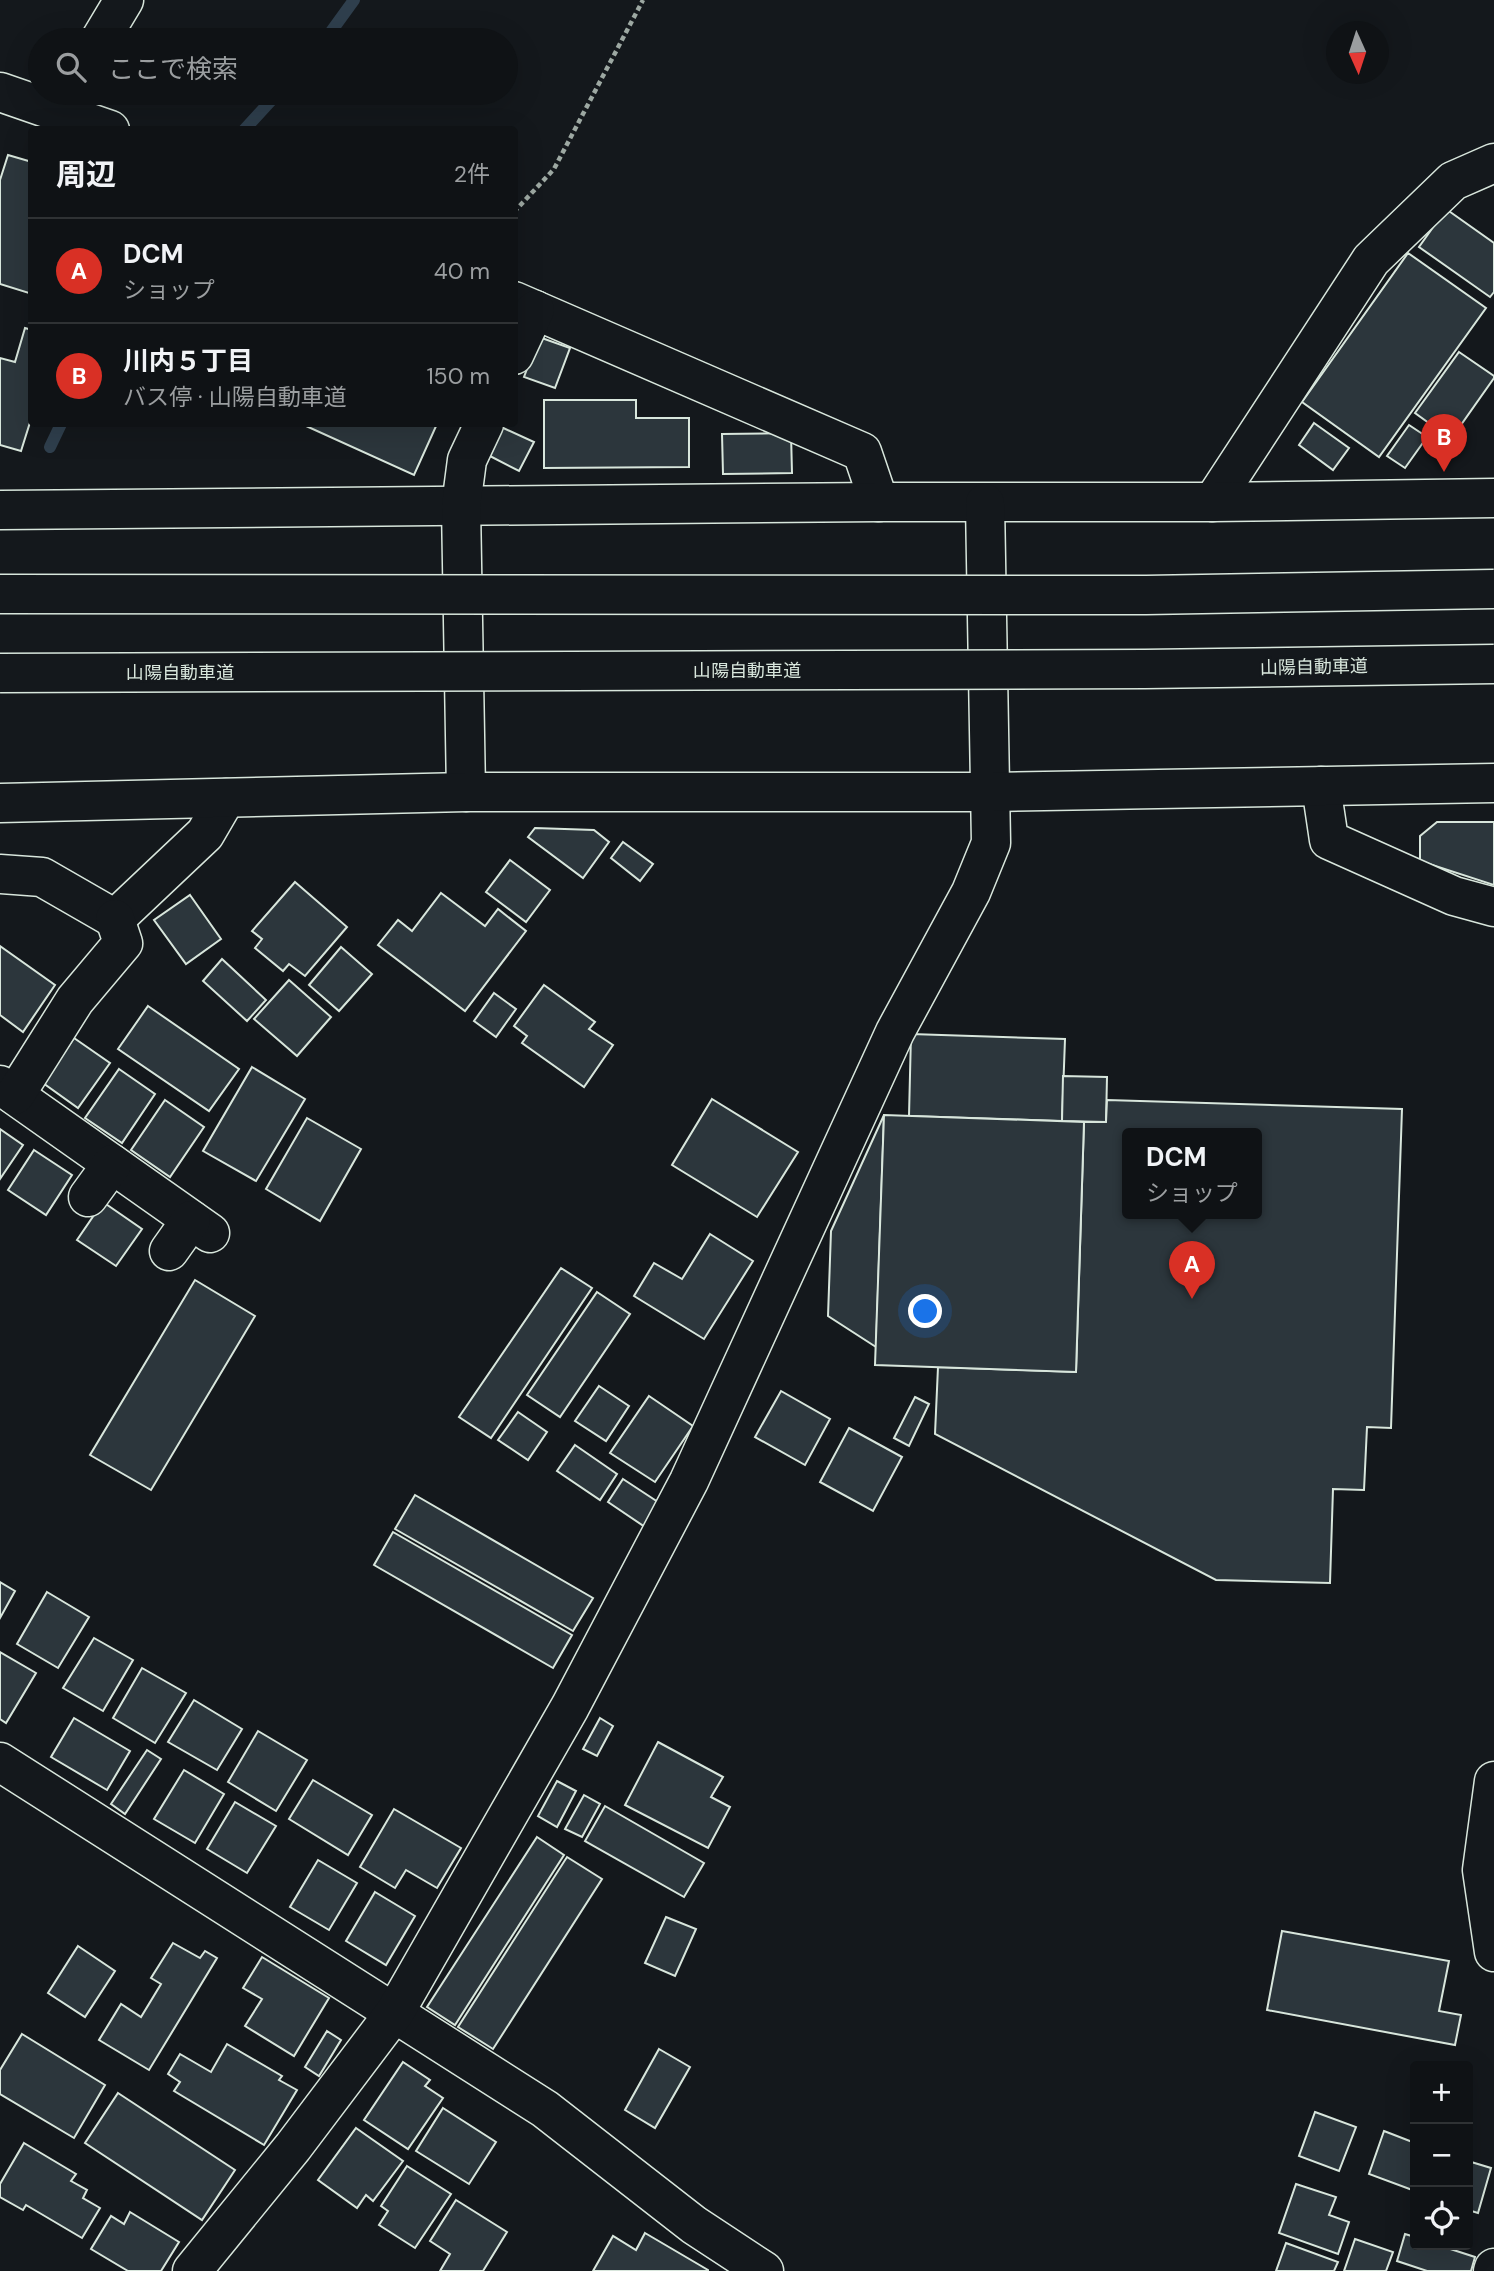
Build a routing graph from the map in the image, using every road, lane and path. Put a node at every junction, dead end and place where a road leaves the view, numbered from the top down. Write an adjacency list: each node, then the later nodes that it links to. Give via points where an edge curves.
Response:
1 (124, 0): 3 (main road)
2 (643, 0): 9 (path, via 554,169)
3 (107, 28)
4 (0, 92): 5 (main road)
5 (28, 96)
6 (69, 105): 7 (main road)
7 (103, 126)
8 (1494, 163): 15 (main road, via 1453,181 1371,260)
9 (518, 208)
10 (525, 306): 11 (main road); 14 (main road, via 862,452)
11 (518, 337)
12 (483, 427): 17 (main road, via 467,460)
13 (1494, 498): 15 (main road)
14 (879, 502): 16 (main road); 17 (main road)
15 (1213, 502): 16 (main road)
16 (985, 503): 26 (main road)
17 (461, 506): 18 (main road); 25 (main road)
18 (0, 510)
19 (1494, 589): 20 (main road, bridge, via 1146,595)
20 (0, 594)
21 (1494, 664): 22 (main road, 山陽自動車道, bridge)
22 (0, 673)
23 (1494, 783): 24 (main road)
24 (1321, 786): 26 (main road); 30 (main road, via 1329,839 1454,896)
25 (466, 792): 26 (main road); 27 (main road)
26 (992, 792): 40 (main road, via 991,843 971,892 895,1032 689,1481 570,1707)
27 (226, 798): 28 (main road); 31 (main road, via 205,834)
28 (0, 803)
29 (0, 874): 31 (main road, via 41,877)
30 (1494, 907)
31 (115, 919): 32 (main road, via 123,943)
32 (7, 1090): 33 (main road)
33 (112, 1164): 34 (main road); 35 (main road, via 201,1227)
34 (88, 1197)
35 (169, 1251)
36 (0, 1762): 40 (main road)
37 (1494, 1781): 38 (main road, via 1482,1870)
38 (1494, 1947): 39 (main road)
39 (1494, 1952)
40 (395, 2012): 41 (main road); 42 (main road, via 545,2109 694,2225)
41 (192, 2271)
42 (764, 2271)

